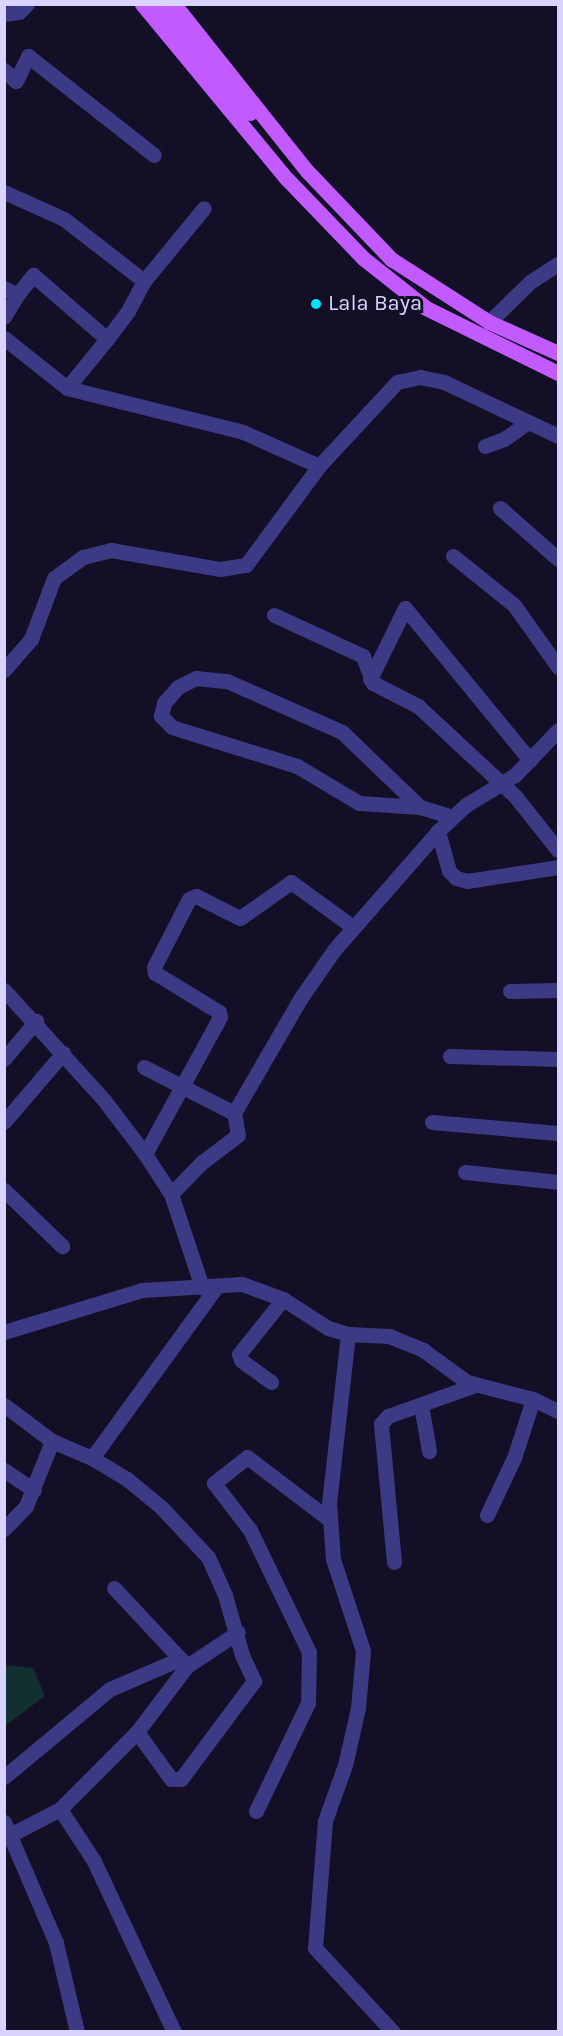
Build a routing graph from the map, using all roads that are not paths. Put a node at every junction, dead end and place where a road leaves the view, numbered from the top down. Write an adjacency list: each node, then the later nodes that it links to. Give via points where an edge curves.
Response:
1 (27, 4): 5 (street, via 19,12)
2 (142, 4): 10 (main road)
3 (156, 4): 7 (main road)
4 (174, 4): 9 (main road)
5 (4, 14)
6 (4, 70): 8 (street, via 15,81 28,56)
7 (225, 87): 9 (main road); 10 (main road)
8 (154, 155)
9 (307, 171): 17 (main road, via 392,259)
10 (287, 179): 21 (main road, via 342,239 426,308)
11 (4, 192): 14 (street, via 64,219)
12 (204, 208): 14 (street)
13 (558, 264): 17 (street, via 530,282)
14 (144, 281): 19 (street)
15 (11, 292): 16 (street); 19 (street, via 33,275)
16 (4, 317)
17 (489, 322): 20 (main road)
18 (4, 338): 22 (street)
19 (107, 339): 22 (street)
20 (558, 353)
21 (558, 373)
22 (67, 388): 26 (street, via 243,432)
23 (527, 423): 24 (street); 25 (street); 26 (street, via 444,382 410,378 390,387)
24 (558, 436)
25 (485, 446)
26 (319, 466): 32 (street, via 246,565 220,569 111,550 83,557 54,578 31,639)
27 (500, 508): 29 (street)
28 (453, 556): 31 (street, via 514,605)
29 (558, 559)
30 (274, 615): 33 (street, via 363,656)
31 (558, 667)
32 (4, 670)
33 (370, 679): 35 (street, via 405,608); 36 (street, via 418,706)
34 (558, 730): 35 (street)
35 (530, 760): 36 (street)
36 (501, 784): 38 (street); 40 (street)
37 (420, 807): 37 (street, via 342,732 227,681 196,678 178,687 164,703 161,717 172,727 297,766 359,803); 38 (street)
38 (453, 817): 39 (street)
39 (438, 831): 41 (street, via 449,871 456,878 467,881); 42 (street)
40 (558, 850)
41 (558, 867)
42 (353, 927): 52 (street, via 291,882 282,884 240,918 196,897 189,899 154,967 155,973 219,1012 220,1017); 53 (street, via 300,999)
43 (4, 990): 46 (street)
44 (558, 990): 45 (street)
45 (510, 991)
46 (36, 1022): 47 (street); 49 (street)
47 (63, 1053): 54 (street); 57 (street)
48 (450, 1056): 50 (street)
49 (4, 1059)
50 (558, 1059)
51 (144, 1066): 52 (street)
52 (183, 1086): 53 (street); 57 (street)
53 (234, 1113): 61 (street, via 238,1135 201,1163)
54 (4, 1122)
55 (432, 1122): 56 (street)
56 (558, 1133)
57 (145, 1154): 61 (street)
58 (465, 1172): 59 (street)
59 (558, 1182)
60 (4, 1190): 62 (street)
61 (171, 1194): 63 (street)
62 (62, 1246)
63 (210, 1286): 64 (street, via 242,1284); 65 (street, via 142,1290); 75 (street)
64 (283, 1299): 66 (street, via 328,1328); 67 (street, via 239,1354 241,1360)
65 (4, 1332)
66 (348, 1334): 68 (street, via 389,1336 423,1350); 79 (street)
67 (271, 1382)
68 (475, 1385): 69 (street); 71 (street)
69 (533, 1399): 72 (street); 78 (street, via 514,1458)
70 (4, 1405): 73 (street)
71 (421, 1405): 74 (street); 81 (street, via 388,1416 381,1424)
72 (558, 1411)
73 (52, 1441): 75 (street); 77 (street)
74 (429, 1451)
75 (92, 1458): 83 (street, via 127,1479 208,1557)
76 (4, 1470): 77 (street)
77 (34, 1490): 80 (street, via 26,1506)
78 (487, 1515)
79 (330, 1520): 88 (street, via 247,1457 214,1483 250,1530 309,1652 308,1703); 92 (street, via 333,1558 363,1651 358,1708 345,1765 325,1821 315,1948)
80 (4, 1530)
81 (394, 1562)
82 (114, 1588): 84 (street)
83 (238, 1632): 84 (street); 85 (street, via 242,1655 254,1681 180,1779 171,1779)
84 (182, 1663): 85 (street); 86 (street, via 110,1689)
85 (137, 1732): 87 (street)
86 (4, 1777)
87 (60, 1809): 89 (street); 91 (street, via 94,1861)
88 (256, 1810)
89 (6, 1829): 90 (street, via 56,1943)
90 (77, 2031)
91 (174, 2031)
92 (393, 2031)

